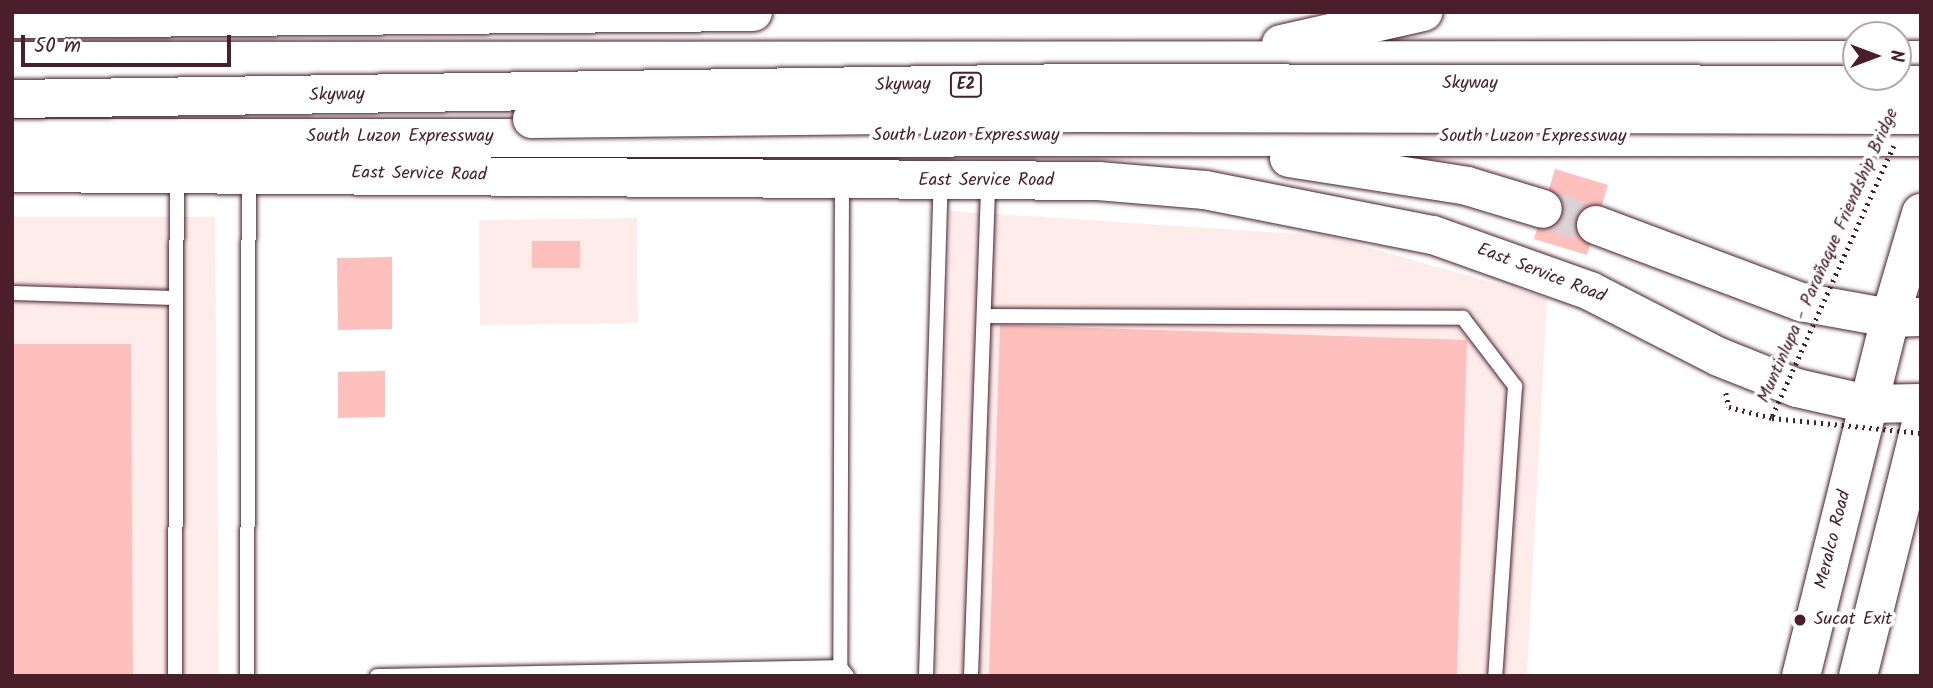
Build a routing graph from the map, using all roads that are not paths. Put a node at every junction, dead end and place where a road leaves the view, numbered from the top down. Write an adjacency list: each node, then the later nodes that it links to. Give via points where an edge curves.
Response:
1 (753, 12): 3 (main road)
2 (1423, 12): 5 (main road, via 1277,45)
3 (610, 13): 4 (main road)
4 (12, 19)
5 (1069, 60): 6 (main road, E2); 7 (main road, E2)
6 (1842, 60)
7 (12, 61)
8 (1921, 85): 9 (main road, Skyway / E2, bridge, via 1082,83)
9 (12, 99)
10 (12, 125): 11 (main road, Skyway / E2, bridge, via 1066,113)
11 (1914, 128): 12 (main road, South Luzon Expressway)
12 (1082, 136): 13 (main road, South Luzon Expressway); 20 (main road, via 1338,163 1467,187)
13 (12, 138)
14 (249, 172): 16 (main road, East Service Road); 17 (main road, East Service Road); 32 (lane)
15 (12, 173): 16 (main road, East Service Road)
16 (177, 173): 24 (lane)
17 (842, 181): 18 (main road, East Service Road); 30 (lane)
18 (941, 181): 19 (main road, East Service Road); 34 (lane)
19 (988, 181): 25 (lane); 28 (main road, East Service Road, via 1098,181 1205,190 1433,235 1590,291 1757,373)
20 (1543, 209)
21 (1921, 213): 26 (main road, Meralco Road)
22 (1596, 225): 26 (main road, via 1801,302)
23 (12, 293): 24 (lane)
24 (175, 298): 31 (lane)
25 (984, 316): 35 (lane); 36 (lane, via 1463,318 1515,386)
26 (1906, 318): 28 (main road, Meralco Road)
27 (1921, 403): 28 (main road, East Service Road)
28 (1867, 404): 37 (main road, Meralco Road)
29 (1921, 423): 38 (main road)
30 (844, 671): 33 (lane)
31 (175, 676)
32 (247, 676)
33 (377, 676)
34 (926, 676)
35 (971, 676)
36 (1494, 676)
37 (1801, 676)
38 (1858, 676)

